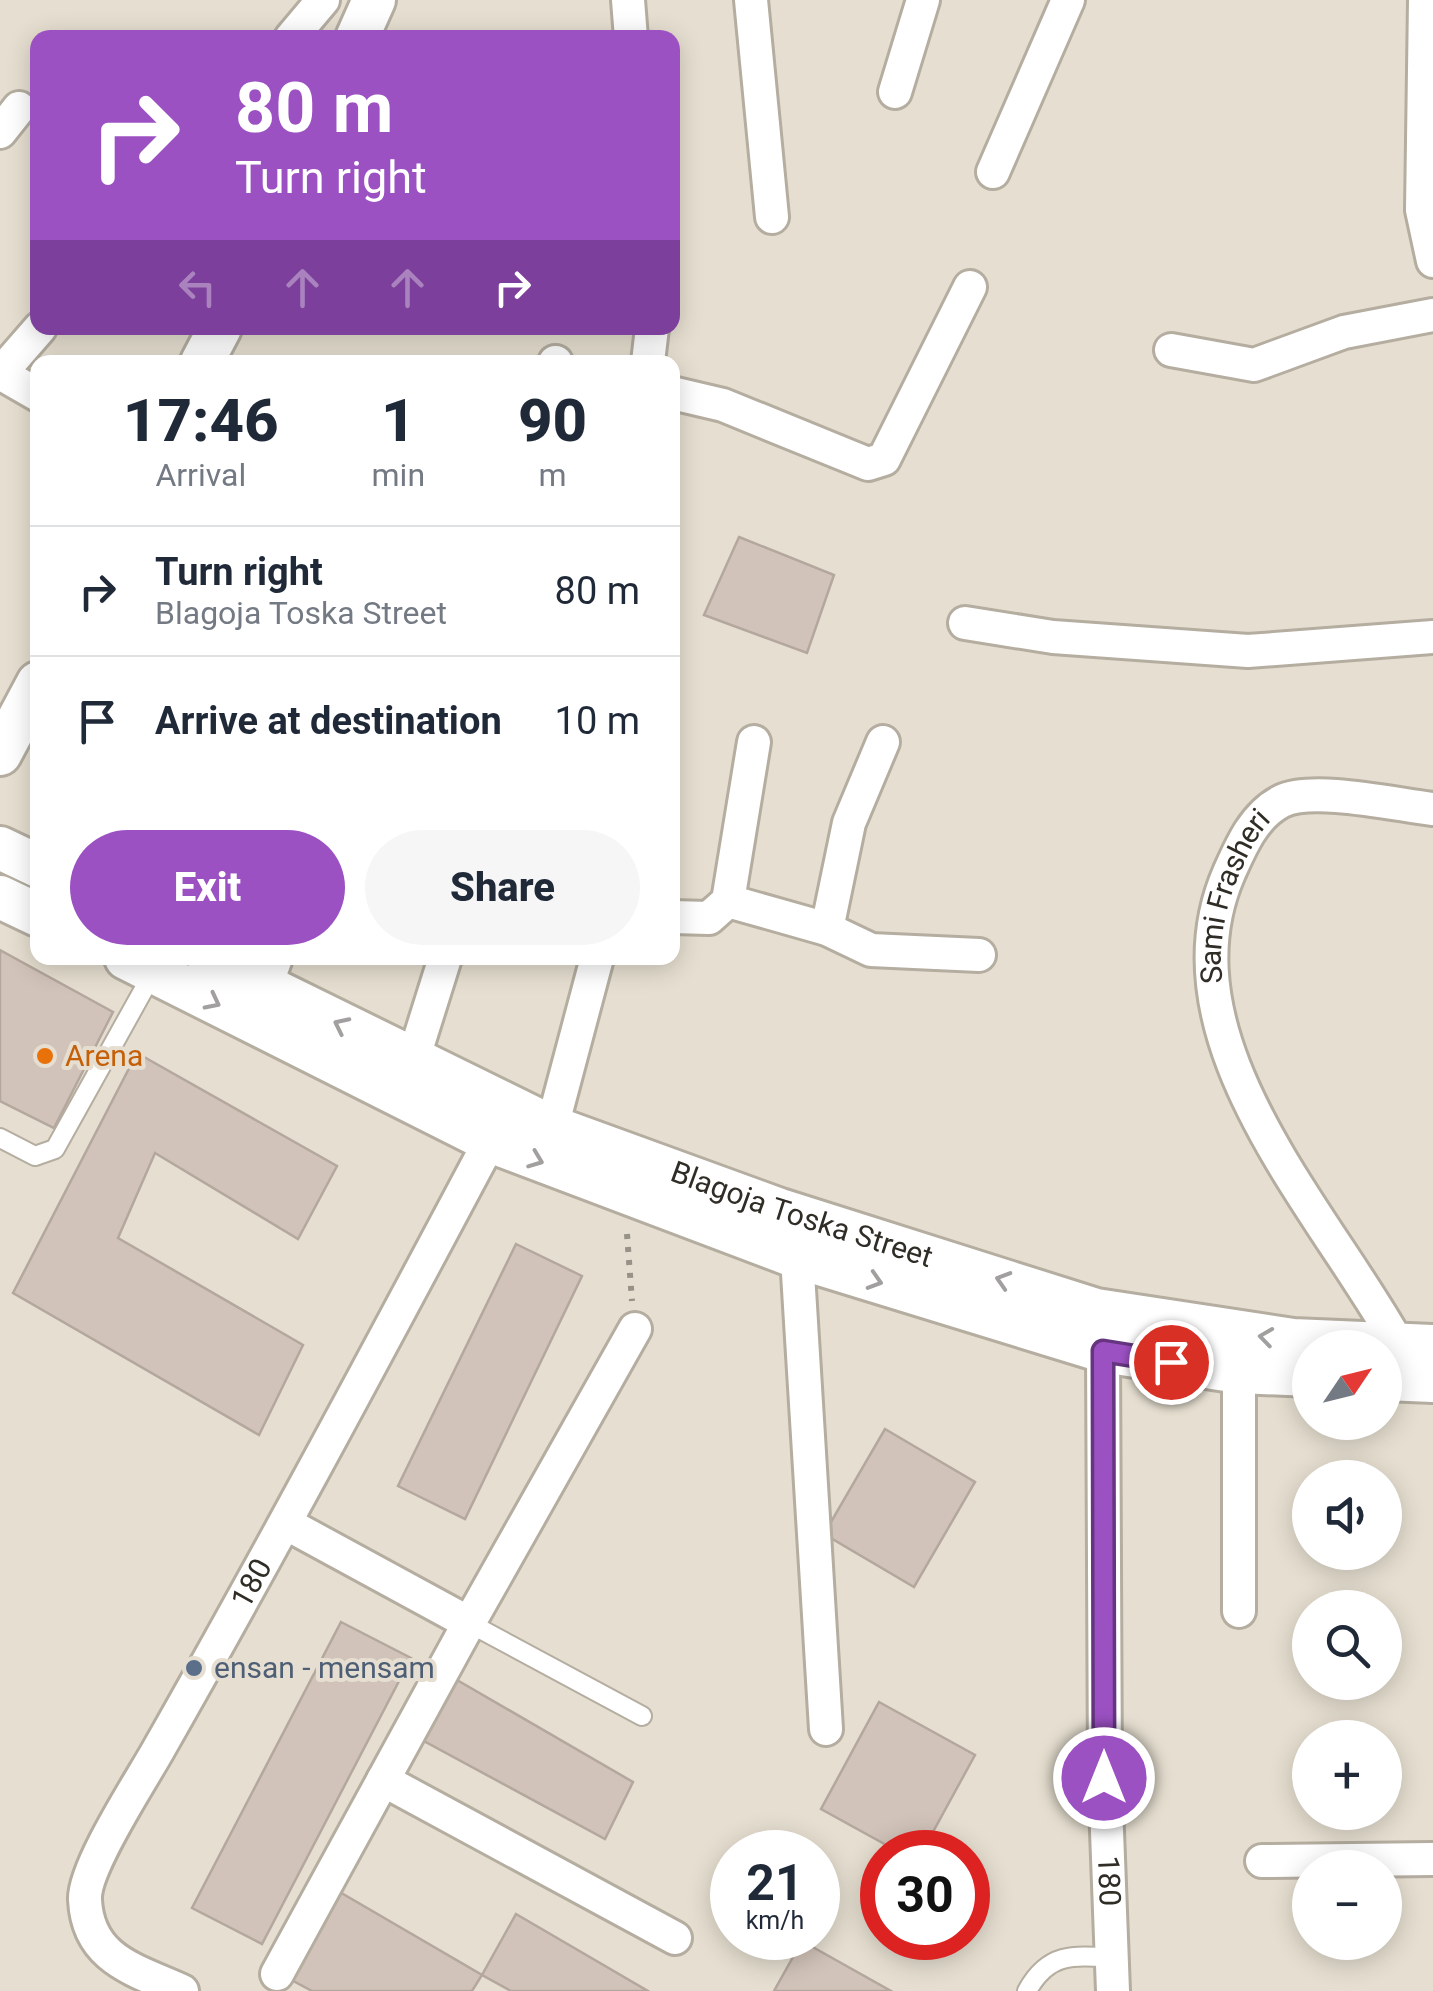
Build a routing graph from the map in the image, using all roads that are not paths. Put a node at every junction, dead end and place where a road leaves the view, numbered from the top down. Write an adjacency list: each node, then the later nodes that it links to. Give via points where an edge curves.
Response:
1 (323, 0): 8 (street)
2 (374, 0): 9 (street)
3 (628, 0): 10 (street)
4 (752, 0): 13 (street)
5 (923, 0): 11 (street)
6 (1068, 0): 12 (street)
7 (1425, 0): 14 (street, via 1422,210)
8 (298, 30)
9 (361, 30)
10 (630, 30)
11 (895, 92)
12 (993, 172)
13 (772, 216)
14 (1433, 261)
15 (970, 287): 21 (street, via 884,459 868,464 723,405)
16 (1433, 315): 18 (street, via 1344,332 1254,365)
17 (34, 335): 19 (street)
18 (1171, 350)
19 (0, 373): 20 (street)
20 (30, 390)
21 (680, 395)
22 (965, 622): 23 (street, via 1054,638 1248,651)
23 (1433, 637)
24 (30, 697): 27 (street)
25 (754, 742): 32 (street)
26 (883, 742): 35 (street, via 849,822)
27 (0, 754)
28 (1433, 809): 50 (street, Sami Frasheri, via 1319,796 1284,800 1245,837 1220,895 1213,958 1214,1013 1245,1092)
29 (0, 848): 30 (street)
30 (30, 862)
31 (0, 897): 33 (street)
32 (728, 901): 34 (street, via 709,918); 35 (street)
33 (30, 911)
34 (680, 917)
35 (827, 928): 36 (street, via 871,950)
36 (979, 955)
37 (140, 965): 45 (lane, via 55,1150 35,1156)
38 (142, 965): 46 (street, Blagoja Toska Street, one-way to 46)
39 (237, 965): 42 (street, Blagoja Toska Street)
40 (442, 965): 43 (street)
41 (596, 965): 44 (street)
42 (270, 973): 43 (street, Blagoja Toska Street, one-way to 42)
43 (413, 1060): 44 (street, Blagoja Toska Street)
44 (552, 1126): 50 (street, Blagoja Toska Street, one-way to 44, via 1292,1340 1096,1310 780,1210)
45 (0, 1138)
46 (490, 1141): 47 (street, Blagoja Toska Street, one-way to 47); 53 (street, 180)
47 (797, 1257): 49 (street, Blagoja Toska Street, one-way to 49); 57 (street)
48 (634, 1329): 55 (street)
49 (1103, 1351): 51 (street, Blagoja Toska Street); 62 (street, 180, via 1104,1778)
50 (1419, 1370)
51 (1240, 1372): 52 (street, Blagoja Toska Street); 54 (street)
52 (1292, 1374)
53 (287, 1524): 55 (street); 64 (street, 180, via 108,1838 84,1896 89,1925 107,1957)
54 (1238, 1611)
55 (469, 1623): 56 (lane); 58 (street)
56 (642, 1716)
57 (826, 1730)
58 (383, 1780): 61 (street); 63 (street)
59 (1433, 1860): 60 (street)
60 (1262, 1861)
61 (675, 1938)
62 (1112, 1958): 65 (lane, via 1065,1954 1046,1964); 66 (street, 180)
63 (277, 1974)
64 (182, 1991)
65 (1027, 1991)
66 (1113, 1991)

